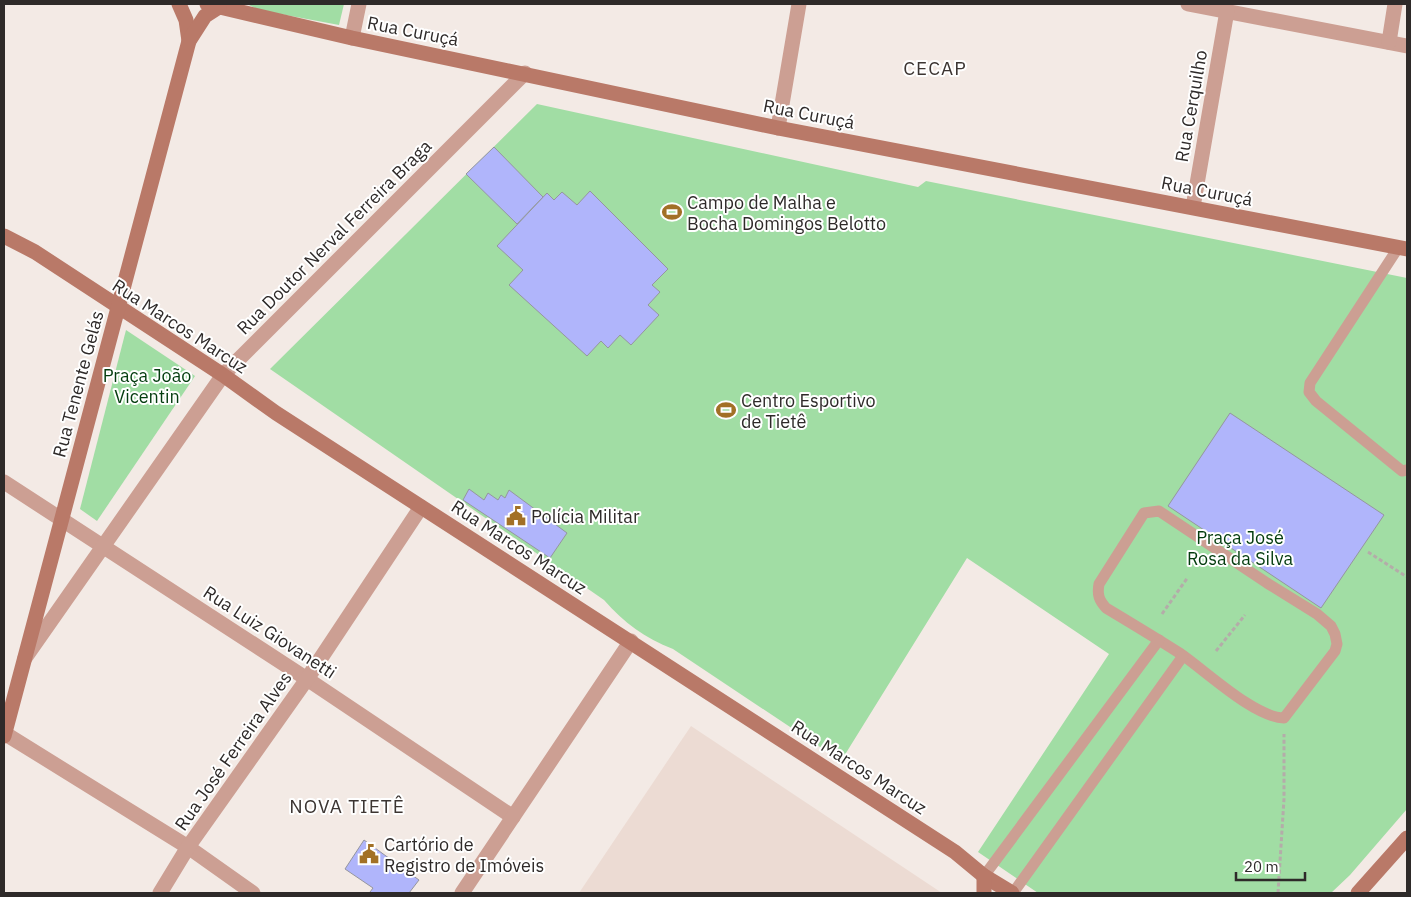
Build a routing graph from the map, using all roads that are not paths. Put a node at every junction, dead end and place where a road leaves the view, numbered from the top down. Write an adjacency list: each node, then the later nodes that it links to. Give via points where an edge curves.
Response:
1 (179, 4): 9 (street, Rua Tenente Gelás, via 186,20)
2 (359, 4): 8 (street)
3 (799, 4): 13 (street)
4 (1188, 4): 7 (street)
5 (1395, 4): 10 (street)
6 (214, 5): 8 (street, Rua Curuçá); 9 (street, Rua Tenente Gelás)
7 (1227, 11): 10 (street); 14 (street, Rua Cerquilho)
8 (352, 38): 12 (street, Rua Curuçá)
9 (189, 41): 17 (street, Rua Tenente Gelás)
10 (1388, 42): 11 (street)
11 (1407, 46)
12 (526, 73): 13 (street, Rua Curuçá); 18 (street, Rua Doutor Nerval Ferreira Braga)
13 (778, 128): 14 (street, Rua Curuçá)
14 (1193, 206): 16 (street, Rua Curuçá)
15 (6, 241): 17 (street, Rua Marcos Marcuz, via 35,252)
16 (1403, 248): 19 (lane, via 1310,383 1309,392 1402,471)
17 (118, 308): 18 (street, Rua Marcos Marcuz); 22 (street, Rua Tenente Gelás)
18 (223, 376): 21 (street, Rua Marcos Marcuz); 23 (street, Rua Doutor Nerval Ferreira Braga)
19 (1407, 470)
20 (4, 482): 22 (street, Rua Luiz Giovanetti)
21 (421, 507): 25 (street, Rua Marcos Marcuz); 28 (street, Rua José Ferreira Alves)
22 (61, 520): 23 (street, Rua Luiz Giovanetti); 27 (street, Rua Tenente Gelás)
23 (103, 546): 27 (street, Rua Doutor Nerval Ferreira Braga); 28 (street, Rua Luiz Giovanetti)
24 (1159, 640): 26 (lane); 26 (lane, via 1106,608 1097,594 1099,584 1144,512 1160,510 1317,614 1331,626 1336,639 1334,651 1284,718 1267,715 1249,705); 35 (lane)
25 (631, 641): 30 (street); 35 (street, Rua Marcos Marcuz, via 955,852)
26 (1183, 656): 40 (lane)
27 (26, 658): 29 (street, Rua Tenente Gelás)
28 (307, 679): 30 (street, Rua Luiz Giovanetti); 32 (street, Rua José Ferreira Alves)
29 (4, 734): 32 (street)
30 (513, 817): 38 (street)
31 (1407, 838): 33 (street)
32 (188, 847): 36 (street, Rua José Ferreira Alves); 37 (street)
33 (1390, 857): 34 (street); 41 (street)
34 (1407, 858)
35 (984, 876): 39 (street); 40 (street, Rua Marcos Marcuz)
36 (160, 893)
37 (253, 893)
38 (462, 893)
39 (984, 893)
40 (1012, 893)
41 (1358, 893)

